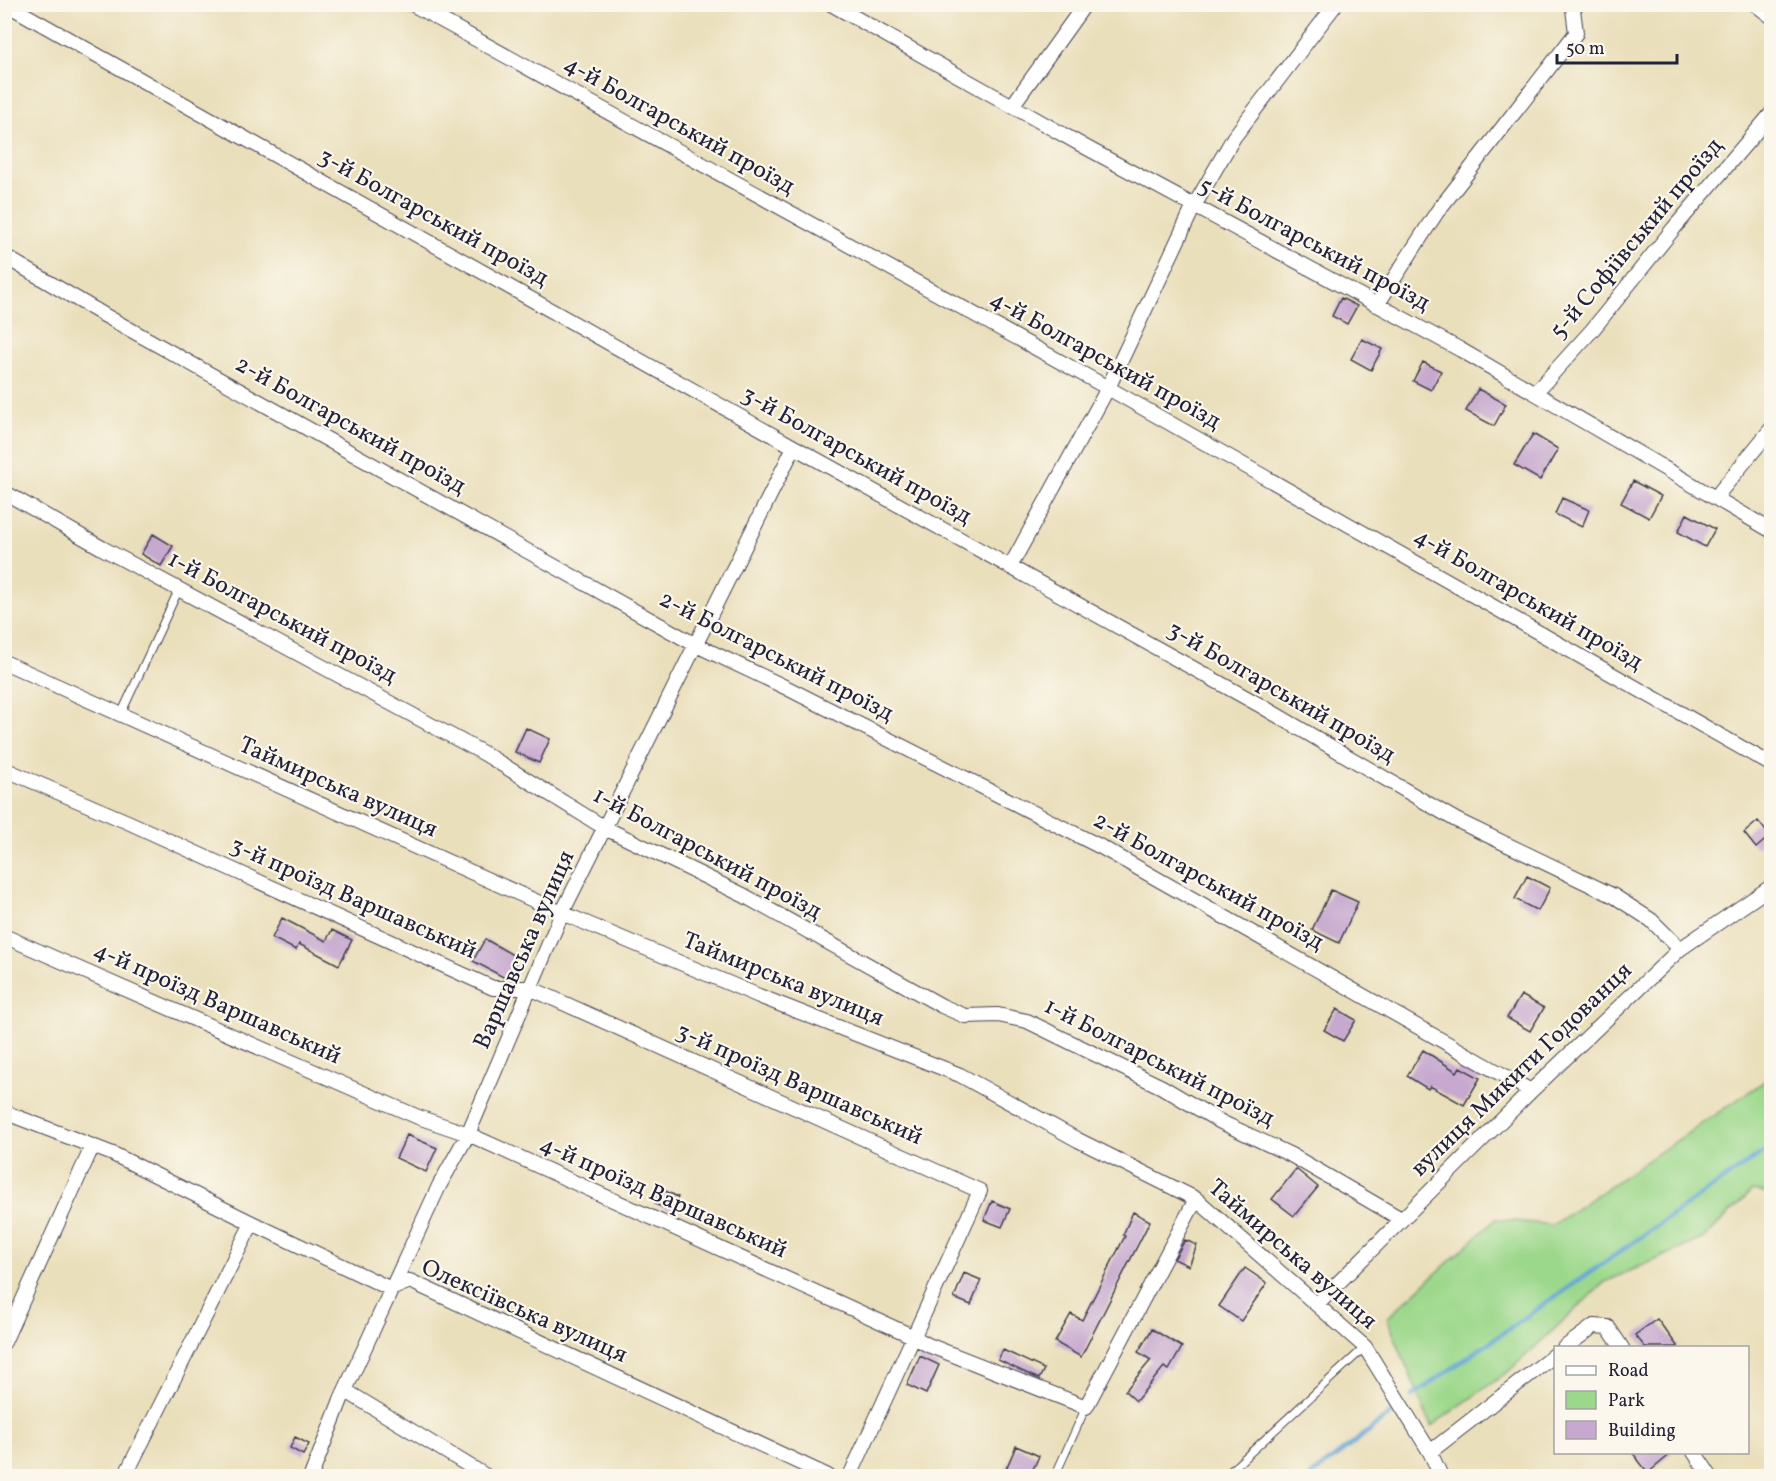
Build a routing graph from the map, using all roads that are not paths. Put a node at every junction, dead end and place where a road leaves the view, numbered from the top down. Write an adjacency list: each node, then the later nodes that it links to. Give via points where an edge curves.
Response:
1 (6, 4): 17 (street, 3-й Болгарський проїзд)
2 (412, 4): 14 (street, 4-й Болгарський проїзд)
3 (1085, 4): 9 (street)
4 (1336, 4): 11 (street, via 1234,137)
5 (1755, 4): 8 (street)
6 (838, 6): 9 (street, 5-й Болгарський проїзд)
7 (1573, 6): 13 (street, via 1576,33 1437,212)
8 (1772, 17)
9 (1012, 106): 11 (street, 5-й Болгарський проїзд)
10 (1772, 113): 15 (street, 5-й Софіївський проїзд)
11 (1194, 206): 13 (street, 5-й Болгарський проїзд); 14 (street)
12 (4, 256): 23 (street, 2-й Болгарський проїзд)
13 (1377, 304): 15 (street, 5-й Болгарський проїзд)
14 (1108, 388): 21 (street); 26 (street, 4-й Болгарський проїзд)
15 (1535, 393): 19 (street, 5-й Болгарський проїзд)
16 (1772, 428): 19 (street)
17 (794, 447): 21 (street, 3-й Болгарський проїзд); 23 (street, Варшавська вулиця)
18 (4, 492): 22 (street, 1-й Болгарський проїзд)
19 (1715, 498): 20 (street, 5-й Болгарський проїзд)
20 (1772, 531)
21 (1010, 567): 32 (street, 3-й Болгарський проїзд, via 1263,707 1456,820 1614,896 1651,920)
22 (179, 589): 25 (lane); 28 (street, 1-й Болгарський проїзд, via 485,754)
23 (694, 645): 28 (street, Варшавська вулиця); 34 (street, 2-й Болгарський проїзд, via 1101,847)
24 (4, 662): 25 (street, Таймирська вулиця)
25 (121, 714): 30 (street, Таймирська вулиця)
26 (1772, 765)
27 (4, 769): 33 (street, 3-й проїзд Варшавський, via 493,988)
28 (605, 828): 30 (street, Варшавська вулиця); 39 (street, 1-й Болгарський проїзд, via 743,894 942,1006 965,1016 1028,1021 1291,1155)
29 (1772, 886): 32 (street, вулиця Микити Годованця)
30 (562, 913): 33 (street, Варшавська вулиця); 38 (street, Таймирська вулиця, via 960,1075 1078,1140)
31 (4, 936): 36 (street, 4-й проїзд Варшавський, via 418,1117)
32 (1680, 950): 34 (street, вулиця Микити Годованця)
33 (530, 988): 36 (street, Варшавська вулиця); 43 (street, 3-й проїзд Варшавський, via 980,1191)
34 (1531, 1091): 39 (street, вулиця Микити Годованця)
35 (4, 1112): 37 (street, Олексіївська вулиця)
36 (468, 1134): 41 (street, Варшавська вулиця); 43 (street, 4-й проїзд Варшавський)
37 (92, 1147): 40 (street, Олексіївська вулиця); 44 (street)
38 (1196, 1198): 42 (street, Таймирська вулиця); 50 (street)
39 (1401, 1219): 42 (street, вулиця Микити Годованця)
40 (252, 1223): 41 (street, Олексіївська вулиця); 53 (street)
41 (391, 1288): 49 (street, Варшавська вулиця); 56 (street, Олексіївська вулиця, via 410,1281)
42 (1318, 1303): 47 (street, Таймирська вулиця)
43 (912, 1336): 50 (street, 4-й проїзд Варшавський); 57 (street)
44 (4, 1342)
45 (1565, 1346): 46 (street, via 1594,1326 1608,1327)
46 (1621, 1346)
47 (1365, 1347): 51 (street, Таймирська вулиця); 59 (lane)
48 (1554, 1356): 51 (street)
49 (346, 1391): 54 (street, Варшавська вулиця); 55 (street)
50 (1086, 1407): 58 (lane)
51 (1430, 1452): 60 (street, Таймирська вулиця)
52 (1695, 1454): 61 (street)
53 (124, 1476)
54 (311, 1476)
55 (486, 1476)
56 (828, 1476)
57 (850, 1476)
58 (1055, 1476)
59 (1225, 1476)
60 (1441, 1476)
61 (1710, 1476)

